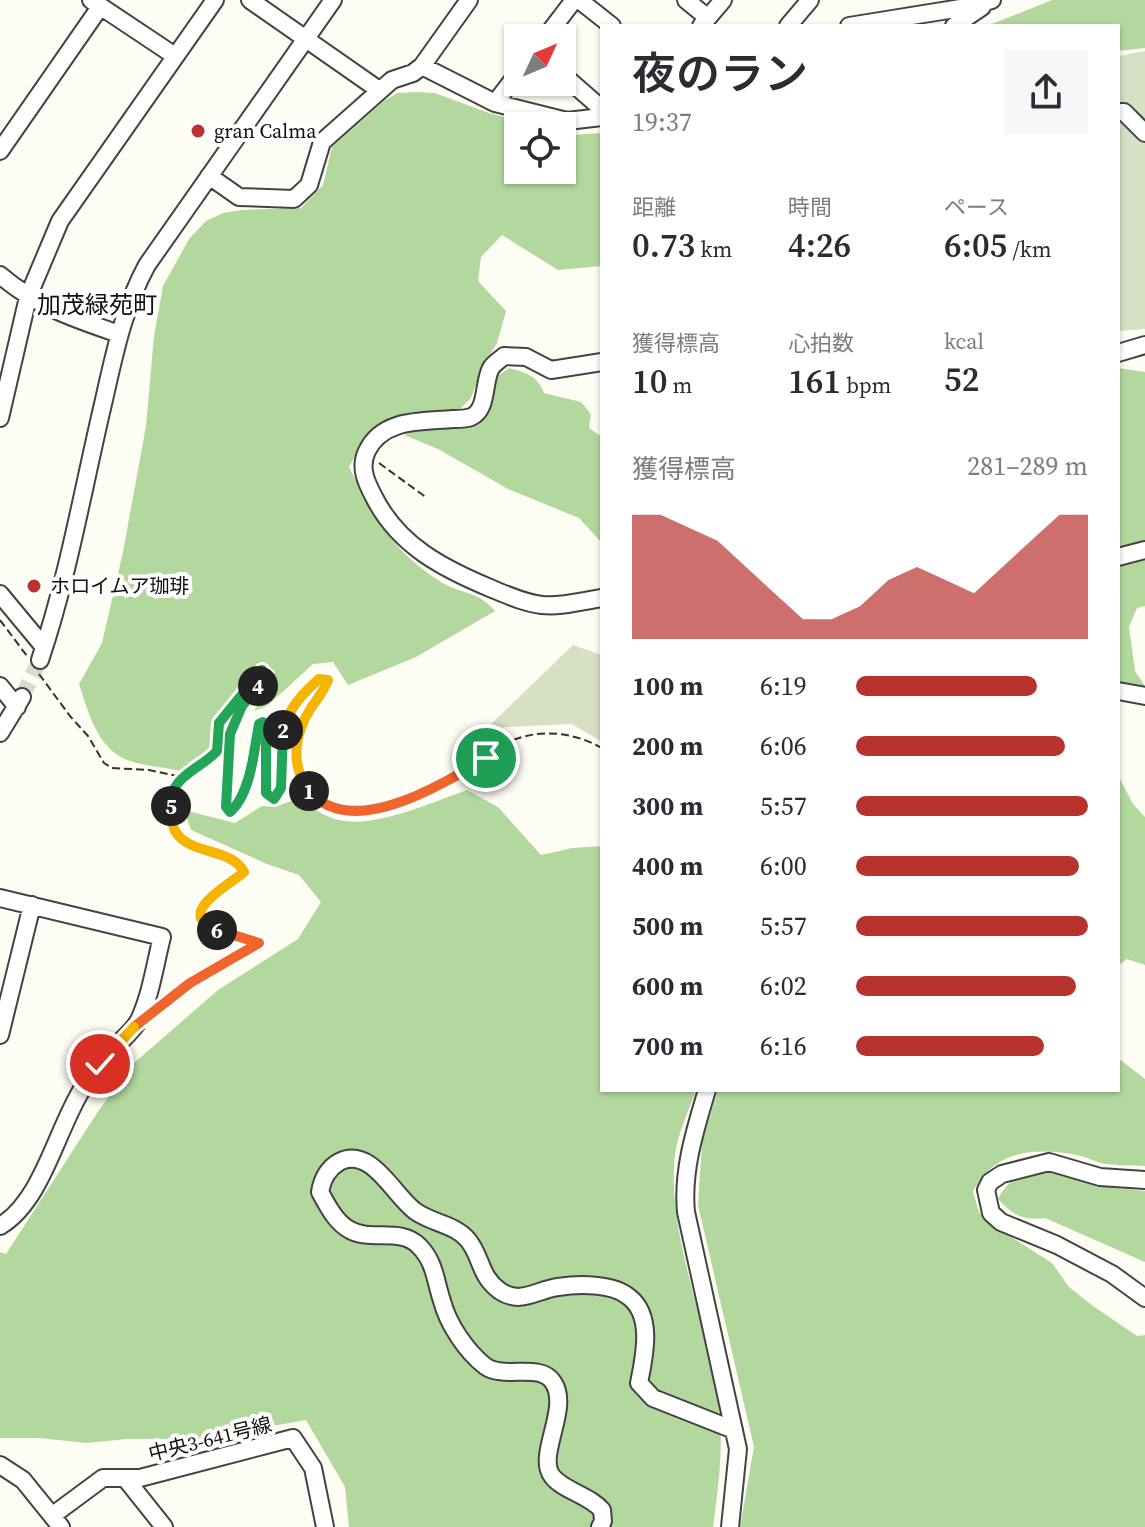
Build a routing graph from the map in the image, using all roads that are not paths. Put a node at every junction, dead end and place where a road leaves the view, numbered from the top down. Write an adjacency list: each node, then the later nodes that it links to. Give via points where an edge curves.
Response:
1 (215, 0): 18 (street)
2 (250, 0): 17 (street)
3 (333, 0): 17 (street)
4 (469, 0): 19 (street)
5 (577, 0): 12 (street); 13 (street)
6 (686, 0): 11 (street)
7 (723, 0): 11 (street)
8 (810, 0): 14 (street)
9 (992, 0): 15 (street); 16 (street)
10 (95, 3): 18 (street); 28 (street)
11 (705, 22)
12 (557, 24)
13 (609, 24)
14 (790, 24)
15 (861, 24)
16 (957, 24)
17 (305, 39): 21 (street); 29 (street)
18 (175, 56): 31 (street, via 60,221)
19 (422, 66): 21 (street); 23 (street)
20 (576, 86): 24 (street)
21 (379, 90): 29 (street, via 322,142 309,185 294,199 239,197)
22 (504, 91): 23 (street)
23 (495, 103): 26 (street, via 567,121)
24 (600, 107)
25 (1120, 112): 27 (street)
26 (600, 117)
27 (1145, 133)
28 (0, 151)
29 (209, 176): 32 (street, via 147,265)
30 (0, 275): 31 (street)
31 (28, 297): 32 (street); 36 (street)
32 (119, 334): 39 (street, via 56,610 39,661)
33 (1145, 345): 34 (street)
34 (1120, 352)
35 (600, 362): 40 (street, via 551,370 526,357 504,356 491,368 480,408 471,417 395,424 376,438 363,471 377,504 410,545 434,562 525,601 563,605)
36 (0, 418)
37 (1145, 550): 38 (street)
38 (1120, 556)
39 (0, 594)
40 (600, 598)
41 (0, 686): 44 (street, via 20,702)
42 (1120, 691): 43 (street)
43 (1145, 696)
44 (0, 733)
45 (0, 898): 46 (street)
46 (32, 905): 47 (street); 50 (street, via 162,937 139,1022 84,1085 28,1198)
47 (0, 1035)
48 (706, 1092): 52 (street, via 684,1189)
49 (1145, 1180): 51 (street, via 1100,1177 1049,1162 1002,1174 986,1190 987,1205 1001,1222 1085,1259)
50 (0, 1226)
51 (1145, 1298)
52 (734, 1430): 58 (street, via 653,1398 639,1383 646,1350 643,1319 631,1297 598,1287 556,1287 517,1298 503,1293 482,1272 462,1233 412,1210 364,1161 335,1164 320,1192 338,1220 349,1230 397,1236 418,1245 435,1266 454,1329 487,1367 538,1372 554,1383 557,1415 548,1464 552,1476 597,1504 603,1515); 59 (street, via 738,1449)
53 (2, 1471): 55 (street, via 23,1480)
54 (125, 1478): 55 (street, 中央3-641号線, via 103,1478); 56 (street); 57 (street, 中央3-641号線, via 293,1438 313,1468)
55 (57, 1521)
56 (164, 1527)
57 (325, 1527)
58 (600, 1527)
59 (730, 1527)

